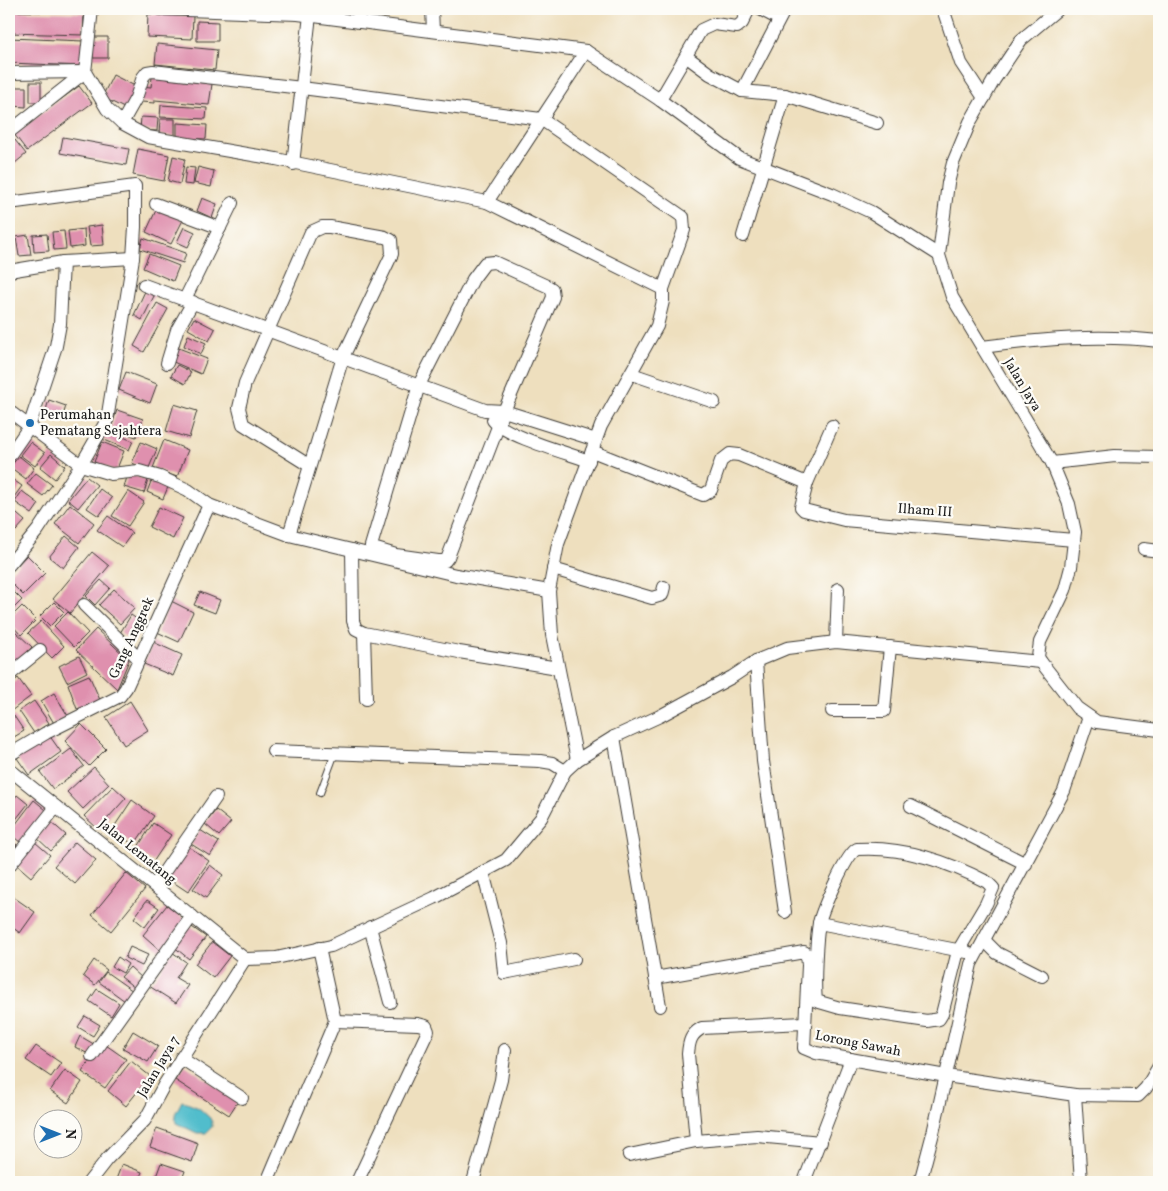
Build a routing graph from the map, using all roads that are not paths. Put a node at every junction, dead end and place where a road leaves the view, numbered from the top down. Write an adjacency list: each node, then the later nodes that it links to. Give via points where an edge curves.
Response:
1 (92, 9): 15 (street)
2 (162, 9): 8 (street)
3 (432, 9): 12 (street)
4 (749, 9): 14 (street, via 737,27 714,24 701,30)
5 (760, 9): 9 (street)
6 (943, 9): 20 (street, via 961,63)
7 (1058, 9): 20 (street, Jalan Jaya, via 1021,40)
8 (239, 10): 10 (street)
9 (782, 14): 18 (street)
10 (310, 15): 11 (street); 17 (street)
11 (359, 15): 12 (street)
12 (433, 31): 13 (street)
13 (586, 51): 21 (street); 22 (street)
14 (687, 57): 18 (street); 21 (street)
15 (86, 72): 16 (street); 23 (street, via 107,109); 25 (street)
16 (9, 73)
17 (302, 88): 22 (street); 23 (street, via 147,72); 26 (street)
18 (742, 91): 19 (street)
19 (785, 96): 24 (street); 27 (street)
20 (984, 98): 34 (street, Jalan Jaya, via 953,163)
21 (660, 100): 27 (street, via 739,158)
22 (541, 119): 28 (street); 39 (street, via 683,217 683,235)
23 (122, 123): 26 (street, via 148,137)
24 (877, 123)
25 (9, 132)
26 (293, 164): 28 (street)
27 (763, 167): 33 (street); 34 (street, via 871,212)
28 (487, 202): 39 (street)
29 (9, 203): 35 (street, via 135,186)
30 (232, 203): 32 (street)
31 (156, 204): 32 (street)
32 (220, 228): 40 (street)
33 (743, 236)
34 (939, 254): 43 (street, Jalan Jaya, via 952,297)
35 (133, 258): 36 (street); 61 (street, via 107,420)
36 (63, 262): 37 (street); 55 (street, via 59,335)
37 (9, 271)
38 (144, 284): 40 (street)
39 (663, 289): 46 (street, via 658,326)
40 (189, 301): 41 (street); 45 (street)
41 (270, 330): 44 (street); 44 (street, via 311,232 322,227 385,237 391,240 392,254); 62 (street, via 245,383 240,418 245,426)
42 (1159, 341): 43 (street, via 1101,336 1040,339)
43 (982, 348): 60 (street, Jalan Jaya)
44 (343, 357): 47 (street); 62 (street)
45 (166, 363)
46 (632, 374): 48 (street); 57 (street, via 601,426)
47 (419, 385): 49 (street); 51 (street, via 473,279 485,263 494,262 549,287 553,292 546,316); 53 (street, via 373,548 396,555 445,561)
48 (714, 402)
49 (485, 410): 51 (street); 53 (street)
50 (9, 411): 55 (street)
51 (504, 411): 52 (street); 53 (street)
52 (543, 424): 56 (street); 57 (street)
53 (498, 426): 56 (street)
54 (832, 426): 63 (street, Ilham III)
55 (29, 427): 58 (street); 61 (street)
56 (538, 443): 57 (street)
57 (592, 451): 63 (street, via 703,495 711,490 721,461 730,454 740,455); 71 (street, via 558,544)
58 (9, 456)
59 (1159, 457): 60 (street, via 1115,456)
60 (1052, 463): 66 (street, Jalan Jaya, via 1069,504)
61 (81, 465): 64 (street, via 111,474 139,471 160,477 188,490); 70 (street, via 38,530)
62 (310, 466): 65 (street)
63 (808, 483): 66 (street, Ilham III, via 801,507 817,515)
64 (209, 505): 65 (street); 80 (street, Gang Anggrek)
65 (289, 535): 68 (street)
66 (1074, 540): 82 (street, Jalan Jaya, via 1069,578 1040,642 1038,657)
67 (1144, 549): 69 (street)
68 (352, 550): 74 (street, via 456,575); 76 (street, via 353,621 356,629)
69 (1159, 551)
70 (9, 565)
71 (553, 569): 72 (street, via 652,598 662,595); 74 (street)
72 (664, 587)
73 (838, 589): 77 (street)
74 (549, 591): 83 (street)
75 (84, 605): 80 (street)
76 (364, 633): 83 (street); 85 (street)
77 (836, 642): 78 (street); 81 (street, via 787,648)
78 (890, 647): 82 (street); 86 (street, via 884,711)
79 (40, 650): 84 (street)
80 (139, 658): 92 (street, Gang Anggrek, via 120,696)
81 (756, 661): 89 (street, via 660,716); 104 (street, via 762,761)
82 (1041, 662): 87 (street, via 1077,708)
83 (558, 668): 93 (street)
84 (9, 675)
85 (366, 699)
86 (832, 711)
87 (1089, 717): 88 (street, via 1097,722); 100 (street, via 1064,790)
88 (1159, 730)
89 (614, 737): 93 (street); 115 (street)
90 (273, 751): 91 (street)
91 (336, 754): 95 (street, via 540,760); 96 (lane)
92 (9, 755)
93 (577, 760): 95 (street)
94 (9, 769): 99 (street, Jalan Lematang)
95 (565, 771): 102 (street, via 541,818 506,860)
96 (320, 793)
97 (216, 797): 103 (street)
98 (911, 806): 100 (street)
99 (56, 807): 101 (street); 103 (street, Jalan Lematang)
100 (1026, 864): 108 (street)
101 (9, 866)
102 (484, 872): 107 (street); 113 (street, via 501,943 504,973)
103 (155, 885): 105 (street, Jalan Lematang)
104 (785, 912)
105 (192, 916): 112 (street, Jalan Lematang); 121 (street)
106 (819, 923): 110 (street); 110 (street, via 816,1001 833,1007 927,1021 939,1019); 110 (street, via 852,852 864,849 916,854 957,866 993,888)
107 (370, 927): 109 (street, via 331,946); 116 (street)
108 (984, 940): 111 (street); 114 (street, via 997,953)
109 (319, 948): 112 (street, via 276,958); 118 (street)
110 (958, 951): 111 (street)
111 (977, 953): 125 (street, via 964,991)
112 (245, 959): 122 (street, Jalan Jaya 7)
113 (574, 959)
114 (1042, 976)
115 (654, 978): 117 (street); 119 (street, Lorong Sawah, via 804,952 808,966)
116 (390, 1002)
117 (660, 1006)
118 (336, 1021): 132 (street); 133 (street, via 418,1024 426,1026 428,1031)
119 (804, 1023): 123 (street, Lorong Sawah, via 804,1048); 128 (street, via 702,1028 693,1034 688,1054)
120 (505, 1050): 134 (street, via 501,1080)
121 (92, 1056)
122 (181, 1058): 127 (street); 131 (street, Jalan Jaya 7, via 145,1120)
123 (851, 1059): 125 (street, Lorong Sawah); 129 (street)
124 (1159, 1066): 126 (street, Lorong Sawah, via 1138,1096)
125 (946, 1076): 126 (street, Lorong Sawah); 136 (street)
126 (1075, 1094): 137 (street)
127 (242, 1098)
128 (696, 1141): 129 (street, via 757,1136); 130 (street)
129 (821, 1142): 135 (street)
130 (629, 1155)
131 (89, 1182)
132 (267, 1182)
133 (357, 1182)
134 (473, 1182)
135 (804, 1182)
136 (920, 1182)
137 (1081, 1182)

